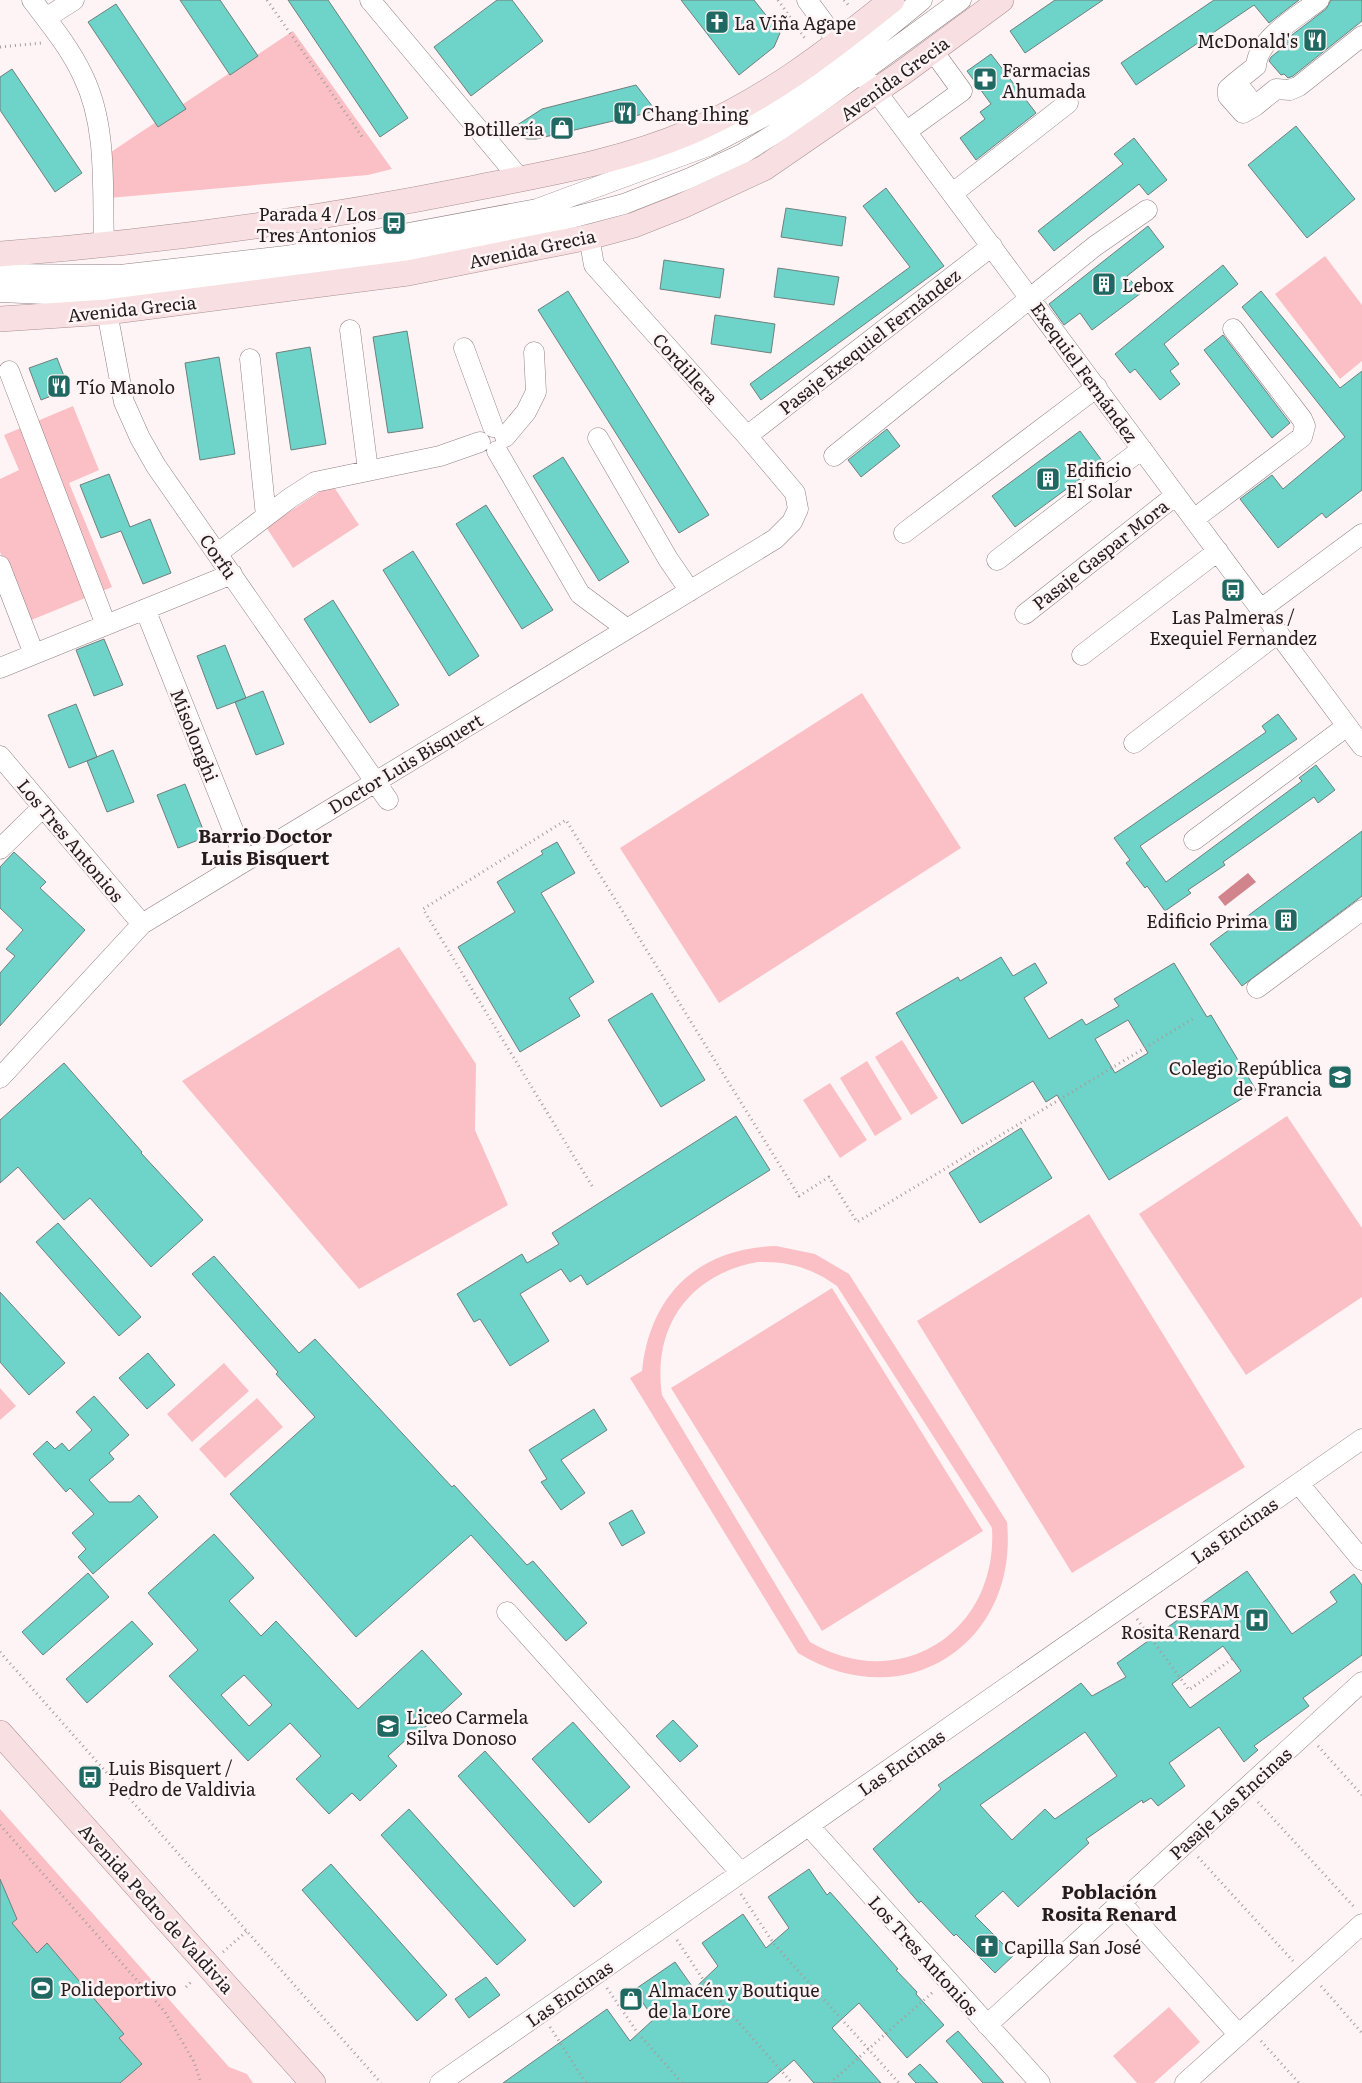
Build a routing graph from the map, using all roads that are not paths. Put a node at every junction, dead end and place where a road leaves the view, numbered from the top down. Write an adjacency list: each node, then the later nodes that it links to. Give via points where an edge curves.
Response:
1 (32, 0): 10 (street)
2 (74, 0): 10 (street)
3 (370, 0): 16 (street)
4 (807, 0): 13 (street, Exequiel Fernández)
5 (892, 0): 13 (main road, Avenida Grecia)
6 (922, 0): 13 (street)
7 (961, 0): 13 (street)
8 (1001, 0): 12 (main road, Avenida Grecia)
9 (1319, 0): 11 (street, via 1266,41 1256,66 1236,82 1254,106 1276,89 1290,90 1299,86)
10 (46, 18): 20 (street, via 84,77 94,106 100,138)
11 (1362, 36)
12 (933, 50): 13 (main road, Avenida Grecia); 15 (street, via 962,91)
13 (857, 66): 15 (street, Exequiel Fernández); 16 (main road, Avenida Grecia, via 818,59 732,112 658,145); 19 (main road, Avenida Grecia, via 764,168 634,225); 23 (street, via 708,146 537,209 286,256 120,275); 24 (street, via 792,123 742,154 624,204 559,221 396,254 186,286 95,293)
14 (1068, 104): 17 (street)
15 (907, 131): 17 (street, Exequiel Fernández)
16 (520, 179): 20 (main road, Avenida Grecia, via 384,206)
17 (953, 193): 21 (street, Exequiel Fernández)
18 (1147, 210): 25 (street)
19 (589, 237): 26 (main road, Avenida Grecia, via 408,273); 35 (street, Cordillera, via 594,265)
20 (104, 245): 22 (main road, Avenida Grecia)
21 (992, 246): 25 (street, Exequiel Fernández); 35 (street, Pasaje Exequiel Fernández)
22 (0, 254)
23 (0, 274)
24 (0, 292)
25 (1031, 299): 34 (street, Exequiel Fernández); 39 (street)
26 (107, 312): 27 (main road, Avenida Grecia); 48 (street, Corfu, via 124,402 140,438)
27 (0, 319)
28 (1233, 329): 44 (street, via 1302,419 1304,431 1302,437)
29 (350, 330): 40 (street)
30 (464, 348): 37 (street)
31 (534, 352): 37 (street, via 536,392 526,412)
32 (250, 359): 43 (street)
33 (9, 371): 56 (street)
34 (1097, 387): 38 (street, Exequiel Fernández); 45 (street)
35 (747, 436): 41 (street, Cordillera)
36 (598, 438): 52 (street)
37 (494, 439): 40 (street, via 440,456); 57 (street, via 580,594)
38 (1142, 449): 42 (street, Exequiel Fernández); 49 (street)
39 (834, 456)
40 (368, 470): 43 (street, via 315,482)
41 (795, 493): 52 (street, Doctor Luis Bisquert, via 798,509 792,522 775,539)
42 (1176, 495): 44 (street, Exequiel Fernández); 55 (street, Pasaje Gaspar Mora)
43 (266, 516): 48 (street)
44 (1194, 519): 47 (street, Exequiel Fernández)
45 (904, 533)
46 (1362, 534): 54 (street)
47 (1218, 551): 54 (street, Exequiel Fernández); 60 (street)
48 (218, 553): 51 (street, Corfu)
49 (997, 560)
50 (0, 566): 59 (street)
51 (232, 574): 53 (street); 66 (street, Corfu)
52 (690, 591): 57 (street, Doctor Luis Bisquert)
53 (145, 609): 56 (street); 71 (street, Misolonghi)
54 (1261, 609): 58 (street, Exequiel Fernández)
55 (1025, 614)
56 (106, 625): 59 (street)
57 (627, 629): 66 (street, Doctor Luis Bisquert)
58 (1278, 632): 62 (street, Exequiel Fernández); 63 (street)
59 (34, 654): 61 (street)
60 (1082, 655)
61 (0, 668)
62 (1347, 726): 64 (street, Exequiel Fernández); 69 (street)
63 (1134, 743)
64 (1362, 746)
65 (0, 756): 68 (street, Los Tres Antonios)
66 (374, 781): 67 (street, Corfu); 71 (street, Doctor Luis Bisquert)
67 (388, 800)
68 (43, 807): 70 (street); 73 (street, Los Tres Antonios)
69 (1194, 840)
70 (0, 849)
71 (245, 860): 73 (street, Doctor Luis Bisquert)
72 (1362, 910): 74 (street)
73 (142, 924): 75 (street, Doctor Luis Bisquert)
74 (1257, 988)
75 (0, 1078)
76 (1362, 1438): 77 (street, Las Encinas)
77 (1299, 1484): 78 (street); 82 (street, Las Encinas)
78 (1362, 1560)
79 (507, 1612): 83 (street)
80 (1362, 1682): 84 (street, Pasaje Las Encinas)
81 (3, 1741): 88 (main road, Avenida Pedro de Valdivia)
82 (809, 1826): 83 (street, Las Encinas); 86 (street, Los Tres Antonios)
83 (741, 1873): 89 (street, Las Encinas)
84 (1121, 1903): 86 (street, Pasaje Las Encinas); 87 (street)
85 (1358, 1916): 87 (street)
86 (987, 2025): 90 (street, Los Tres Antonios)
87 (1239, 2035): 91 (street)
88 (313, 2083)
89 (440, 2083)
90 (1040, 2083)
91 (1185, 2083)

